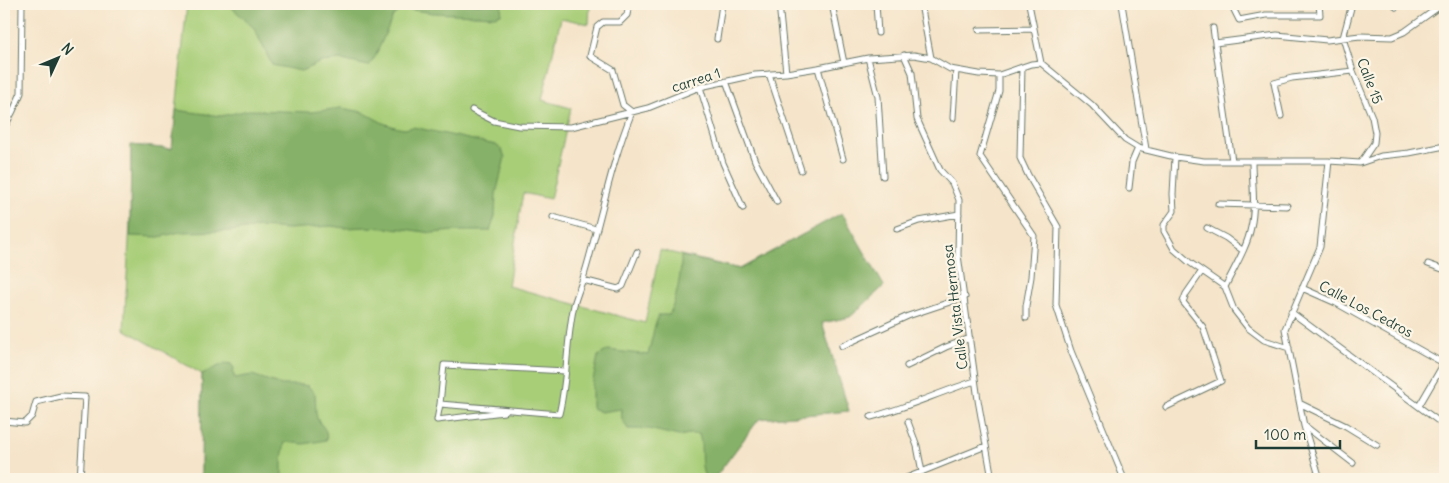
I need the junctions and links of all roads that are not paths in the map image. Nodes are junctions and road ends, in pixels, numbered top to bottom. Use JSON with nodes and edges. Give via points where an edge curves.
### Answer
{"nodes":[{"id":1,"x":22,"y":4,"type":"edge"},
{"id":2,"x":629,"y":4,"type":"edge"},
{"id":3,"x":722,"y":4,"type":"edge"},
{"id":4,"x":779,"y":4,"type":"edge"},
{"id":5,"x":832,"y":4,"type":"edge"},
{"id":6,"x":876,"y":4,"type":"edge"},
{"id":7,"x":921,"y":4,"type":"edge"},
{"id":8,"x":1029,"y":4,"type":"edge"},
{"id":9,"x":1122,"y":4,"type":"edge"},
{"id":10,"x":1232,"y":4,"type":"edge"},
{"id":11,"x":1319,"y":4,"type":"edge"},
{"id":12,"x":1352,"y":4,"type":"edge"},
{"id":13,"x":1442,"y":4,"type":"edge"},
{"id":14,"x":1434,"y":7,"type":"edge"},
{"id":15,"x":1213,"y":28,"type":"dead end"},
{"id":16,"x":1034,"y":29,"type":"junction"},
{"id":17,"x":979,"y":30,"type":"dead end"},
{"id":18,"x":878,"y":33,"type":"dead end"},
{"id":19,"x":1343,"y":38,"type":"junction"},
{"id":20,"x":717,"y":39,"type":"dead end"},
{"id":21,"x":1215,"y":43,"type":"junction"},
{"id":22,"x":904,"y":55,"type":"junction"},
{"id":23,"x":868,"y":58,"type":"junction"},
{"id":24,"x":931,"y":58,"type":"junction"},
{"id":25,"x":844,"y":63,"type":"junction"},
{"id":26,"x":1041,"y":63,"type":"junction"},
{"id":27,"x":1022,"y":67,"type":"junction"},
{"id":28,"x":818,"y":68,"type":"junction"},
{"id":29,"x":956,"y":70,"type":"junction"},
{"id":30,"x":1353,"y":71,"type":"junction"},
{"id":31,"x":786,"y":73,"type":"junction"},
{"id":32,"x":769,"y":74,"type":"junction"},
{"id":33,"x":1000,"y":75,"type":"junction"},
{"id":34,"x":726,"y":81,"type":"junction"},
{"id":35,"x":700,"y":87,"type":"junction"},
{"id":36,"x":472,"y":110,"type":"dead end"},
{"id":37,"x":632,"y":112,"type":"junction"},
{"id":38,"x":1281,"y":116,"type":"dead end"},
{"id":39,"x":953,"y":118,"type":"dead end"},
{"id":40,"x":4,"y":128,"type":"edge"},
{"id":41,"x":1445,"y":146,"type":"edge"},
{"id":42,"x":1138,"y":148,"type":"junction"},
{"id":43,"x":1146,"y":149,"type":"junction"},
{"id":44,"x":1175,"y":157,"type":"junction"},
{"id":45,"x":843,"y":159,"type":"dead end"},
{"id":46,"x":1232,"y":161,"type":"junction"},
{"id":47,"x":1252,"y":161,"type":"junction"},
{"id":48,"x":1329,"y":161,"type":"junction"},
{"id":49,"x":1360,"y":163,"type":"junction"},
{"id":50,"x":801,"y":170,"type":"dead end"},
{"id":51,"x":883,"y":176,"type":"dead end"},
{"id":52,"x":1129,"y":188,"type":"dead end"},
{"id":53,"x":777,"y":202,"type":"dead end"},
{"id":54,"x":1218,"y":204,"type":"dead end"},
{"id":55,"x":1253,"y":204,"type":"junction"},
{"id":56,"x":1287,"y":206,"type":"dead end"},
{"id":57,"x":743,"y":208,"type":"dead end"},
{"id":58,"x":959,"y":214,"type":"junction"},
{"id":59,"x":553,"y":217,"type":"dead end"},
{"id":60,"x":1207,"y":228,"type":"dead end"},
{"id":61,"x":596,"y":229,"type":"junction"},
{"id":62,"x":897,"y":229,"type":"dead end"},
{"id":63,"x":1242,"y":250,"type":"junction"},
{"id":64,"x":637,"y":252,"type":"dead end"},
{"id":65,"x":1428,"y":264,"type":"dead end"},
{"id":66,"x":1445,"y":270,"type":"edge"},
{"id":67,"x":1202,"y":271,"type":"junction"},
{"id":68,"x":583,"y":280,"type":"junction"},
{"id":69,"x":1225,"y":287,"type":"junction"},
{"id":70,"x":1302,"y":288,"type":"junction"},
{"id":71,"x":965,"y":297,"type":"junction"},
{"id":72,"x":1291,"y":312,"type":"junction"},
{"id":73,"x":1026,"y":318,"type":"dead end"},
{"id":74,"x":970,"y":338,"type":"junction"},
{"id":75,"x":842,"y":346,"type":"dead end"},
{"id":76,"x":1288,"y":348,"type":"junction"},
{"id":77,"x":1444,"y":363,"type":"edge"},
{"id":78,"x":907,"y":366,"type":"dead end"},
{"id":79,"x":566,"y":371,"type":"junction"},
{"id":80,"x":975,"y":381,"type":"junction"},
{"id":81,"x":440,"y":404,"type":"junction"},
{"id":82,"x":1301,"y":404,"type":"junction"},
{"id":83,"x":1418,"y":406,"type":"junction"},
{"id":84,"x":1166,"y":407,"type":"dead end"},
{"id":85,"x":515,"y":411,"type":"junction"},
{"id":86,"x":871,"y":417,"type":"dead end"},
{"id":87,"x":4,"y":421,"type":"edge"},
{"id":88,"x":908,"y":422,"type":"dead end"},
{"id":89,"x":1304,"y":426,"type":"junction"},
{"id":90,"x":1445,"y":426,"type":"edge"},
{"id":91,"x":1377,"y":445,"type":"dead end"},
{"id":92,"x":986,"y":446,"type":"junction"},
{"id":93,"x":1353,"y":463,"type":"dead end"},
{"id":94,"x":922,"y":472,"type":"junction"},
{"id":95,"x":80,"y":479,"type":"edge"},
{"id":96,"x":904,"y":479,"type":"edge"},
{"id":97,"x":992,"y":479,"type":"edge"},
{"id":98,"x":1124,"y":479,"type":"edge"},
{"id":99,"x":1320,"y":479,"type":"edge"}],
"edges":[{"from":1,"to":40,"type":"street","via":[[20,93]]},
{"from":2,"to":37,"type":"street","via":[[627,15],[620,22],[603,22],[597,27],[590,56],[613,70],[623,105]]},
{"from":3,"to":20,"type":"street"},
{"from":4,"to":31,"type":"street"},
{"from":5,"to":25,"type":"street"},
{"from":6,"to":18,"type":"street"},
{"from":7,"to":24,"type":"street"},
{"from":8,"to":16,"type":"street"},
{"from":9,"to":43,"type":"street"},
{"from":10,"to":11,"type":"street","via":[[1239,20],[1266,15],[1320,16]]},
{"from":12,"to":19,"type":"street"},
{"from":13,"to":14,"type":"street"},
{"from":14,"to":19,"type":"street","via":[[1404,32],[1392,37]]},
{"from":15,"to":21,"type":"street"},
{"from":16,"to":17,"type":"street"},
{"from":16,"to":26,"type":"street"},
{"from":19,"to":21,"type":"street","via":[[1327,40],[1277,35]]},
{"from":19,"to":30,"type":"street","name":"Calle 15"},
{"from":21,"to":46,"type":"street"},
{"from":22,"to":23,"type":"street","name":"carrea 1"},
{"from":22,"to":24,"type":"street","name":"carrea 1"},
{"from":22,"to":58,"type":"street","name":"Calle Vista Hermosa","via":[[912,73],[917,120],[940,170],[952,182],[959,200]]},
{"from":23,"to":25,"type":"street","name":"carrea 1"},
{"from":23,"to":51,"type":"street","via":[[878,97]]},
{"from":24,"to":29,"type":"street"},
{"from":25,"to":28,"type":"street","name":"carrea 1"},
{"from":26,"to":27,"type":"street"},
{"from":26,"to":42,"type":"street","via":[[1092,105],[1125,140]]},
{"from":27,"to":33,"type":"street"},
{"from":27,"to":98,"type":"street","via":[[1020,158],[1058,227],[1056,305],[1071,351]]},
{"from":28,"to":31,"type":"street","name":"carrea 1"},
{"from":28,"to":45,"type":"street"},
{"from":29,"to":33,"type":"street"},
{"from":29,"to":39,"type":"street"},
{"from":30,"to":38,"type":"street","via":[[1274,83]]},
{"from":30,"to":49,"type":"street","name":"Calle 15","via":[[1372,117],[1375,133],[1374,143]]},
{"from":31,"to":32,"type":"street","name":"carrea 1"},
{"from":32,"to":34,"type":"street","name":"carrea 1"},
{"from":32,"to":50,"type":"street"},
{"from":33,"to":73,"type":"street","via":[[999,91],[980,156],[1034,236]]},
{"from":34,"to":35,"type":"street","name":"carrea 1"},
{"from":34,"to":53,"type":"street","via":[[755,161]]},
{"from":35,"to":37,"type":"street","name":"carrea 1"},
{"from":35,"to":57,"type":"street","via":[[723,163]]},
{"from":36,"to":37,"type":"street","name":"carrea 1","via":[[519,126],[571,127]]},
{"from":37,"to":61,"type":"street"},
{"from":41,"to":49,"type":"street","via":[[1381,156]]},
{"from":42,"to":43,"type":"street"},
{"from":42,"to":52,"type":"street","via":[[1132,162]]},
{"from":43,"to":44,"type":"street"},
{"from":44,"to":46,"type":"street"},
{"from":44,"to":67,"type":"street","via":[[1174,211],[1164,225],[1164,231],[1174,249]]},
{"from":46,"to":47,"type":"street"},
{"from":47,"to":48,"type":"street"},
{"from":47,"to":55,"type":"street"},
{"from":48,"to":49,"type":"street"},
{"from":48,"to":70,"type":"street","via":[[1320,247]]},
{"from":54,"to":55,"type":"street"},
{"from":55,"to":56,"type":"street"},
{"from":55,"to":63,"type":"street","via":[[1251,228]]},
{"from":58,"to":62,"type":"street","via":[[919,221]]},
{"from":58,"to":71,"type":"street","name":"Calle Vista Hermosa","via":[[958,255]]},
{"from":59,"to":61,"type":"street"},
{"from":60,"to":63,"type":"street"},
{"from":61,"to":68,"type":"street"},
{"from":63,"to":69,"type":"street"},
{"from":64,"to":68,"type":"street","via":[[624,286],[618,289]]},
{"from":65,"to":66,"type":"street"},
{"from":67,"to":69,"type":"street"},
{"from":67,"to":84,"type":"street","via":[[1183,302],[1203,327],[1221,381]]},
{"from":68,"to":79,"type":"street","via":[[574,304]]},
{"from":69,"to":76,"type":"street","via":[[1234,310],[1248,328],[1264,340]]},
{"from":70,"to":72,"type":"street"},
{"from":70,"to":77,"type":"street","name":"Calle Los Cedros","via":[[1336,303]]},
{"from":71,"to":74,"type":"street","name":"Calle Vista Hermosa"},
{"from":71,"to":75,"type":"street","via":[[908,316]]},
{"from":72,"to":76,"type":"street","via":[[1285,329]]},
{"from":72,"to":83,"type":"street"},
{"from":74,"to":78,"type":"street"},
{"from":74,"to":80,"type":"street","name":"Calle Vista Hermosa"},
{"from":76,"to":82,"type":"street"},
{"from":77,"to":83,"type":"street"},
{"from":79,"to":81,"type":"street","via":[[444,365]]},
{"from":79,"to":85,"type":"street","via":[[560,414]]},
{"from":80,"to":86,"type":"street"},
{"from":80,"to":92,"type":"street","name":"Calle Vista Hermosa"},
{"from":81,"to":85,"type":"street"},
{"from":81,"to":85,"type":"street","via":[[436,420]]},
{"from":82,"to":89,"type":"street"},
{"from":82,"to":91,"type":"street"},
{"from":83,"to":90,"type":"street"},
{"from":87,"to":95,"type":"street","via":[[25,423],[32,416],[36,402],[61,396],[85,397]]},
{"from":88,"to":94,"type":"street"},
{"from":89,"to":93,"type":"street"},
{"from":89,"to":99,"type":"street"},
{"from":92,"to":94,"type":"street"},
{"from":92,"to":97,"type":"street","name":"Calle Vista Hermosa"},
{"from":94,"to":96,"type":"street"}]}
